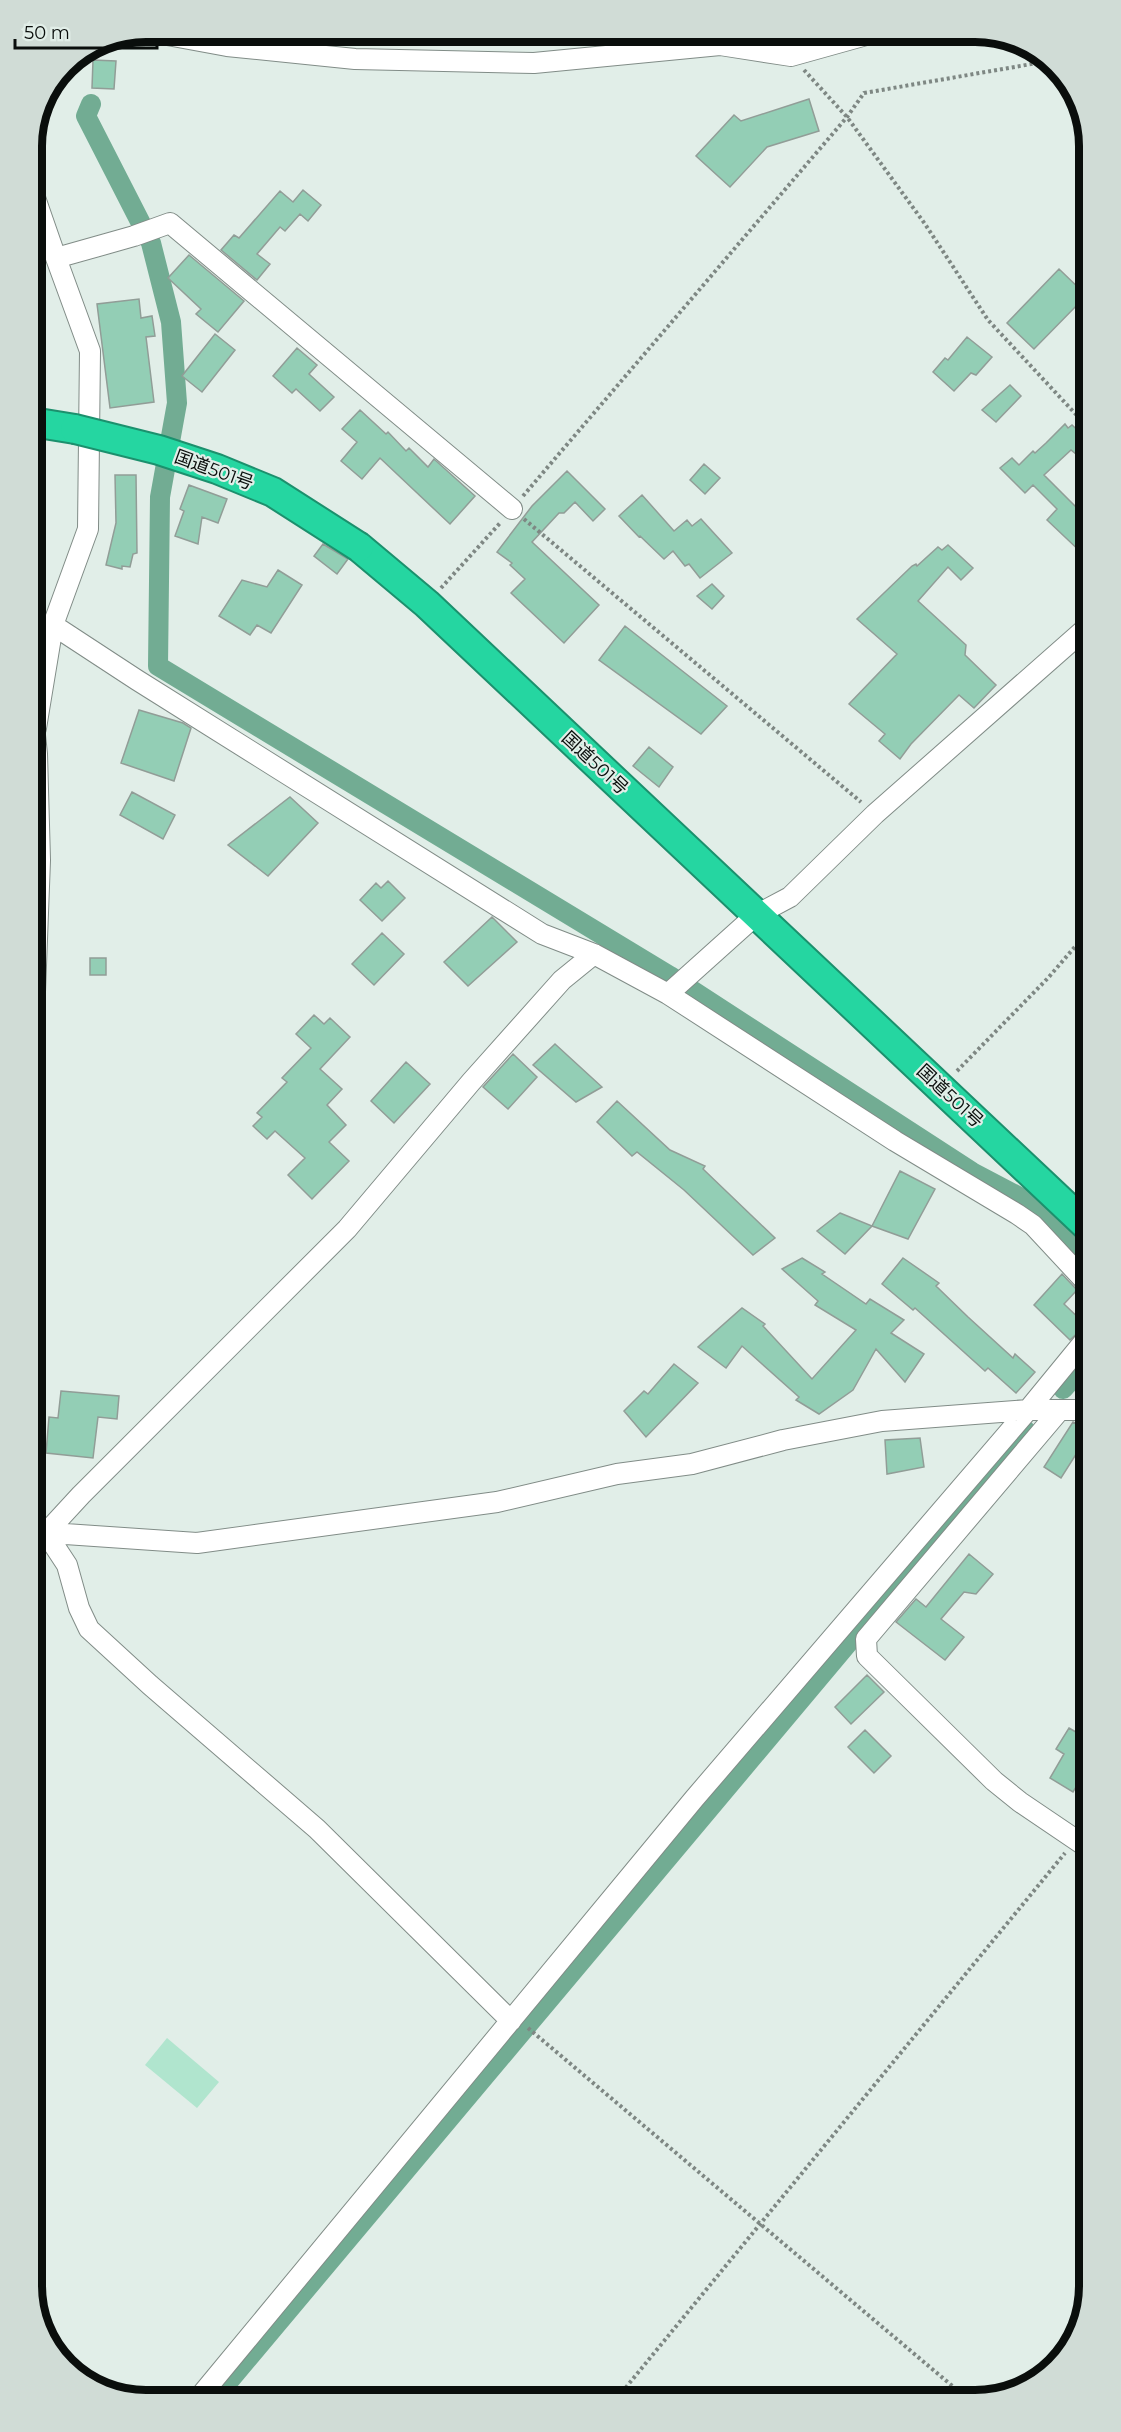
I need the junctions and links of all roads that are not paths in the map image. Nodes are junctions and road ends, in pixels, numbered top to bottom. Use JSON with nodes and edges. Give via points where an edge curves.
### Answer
{"nodes":[{"id":1,"x":205,"y":42,"type":"edge"},
{"id":2,"x":842,"y":42,"type":"edge"},
{"id":3,"x":42,"y":218,"type":"edge"},
{"id":4,"x":56,"y":258,"type":"junction"},
{"id":5,"x":42,"y":424,"type":"edge"},
{"id":6,"x":512,"y":509,"type":"road end"},
{"id":7,"x":53,"y":625,"type":"junction"},
{"id":8,"x":1079,"y":634,"type":"edge"},
{"id":9,"x":42,"y":681,"type":"edge"},
{"id":10,"x":756,"y":915,"type":"junction"},
{"id":11,"x":594,"y":954,"type":"junction"},
{"id":12,"x":676,"y":987,"type":"junction"},
{"id":13,"x":1079,"y":1218,"type":"edge"},
{"id":14,"x":1079,"y":1274,"type":"edge"},
{"id":15,"x":1079,"y":1348,"type":"edge"},
{"id":16,"x":1028,"y":1410,"type":"junction"},
{"id":17,"x":1079,"y":1410,"type":"edge"},
{"id":18,"x":1059,"y":1411,"type":"junction"},
{"id":19,"x":42,"y":1532,"type":"edge"},
{"id":20,"x":42,"y":1533,"type":"edge"},
{"id":21,"x":42,"y":1534,"type":"edge"},
{"id":22,"x":1079,"y":1842,"type":"edge"},
{"id":23,"x":511,"y":2021,"type":"junction"},
{"id":24,"x":205,"y":2390,"type":"edge"}],
"edges":[{"from":1,"to":2,"type":"street","via":[[355,59],[534,63],[720,45],[791,56]]},
{"from":3,"to":4,"type":"street"},
{"from":4,"to":6,"type":"street","via":[[170,223]]},
{"from":4,"to":7,"type":"street","via":[[90,351],[88,529]]},
{"from":5,"to":10,"type":"highway","name":"国道501号","bridge":true,"via":[[159,450],[217,469],[273,492],[359,547],[427,604]]},
{"from":7,"to":9,"type":"street"},
{"from":7,"to":11,"type":"street","via":[[542,934]]},
{"from":8,"to":10,"type":"street","via":[[875,814],[790,897]]},
{"from":10,"to":12,"type":"street"},
{"from":10,"to":13,"type":"highway","name":"国道501号"},
{"from":11,"to":12,"type":"street"},
{"from":11,"to":19,"type":"street","via":[[562,980],[346,1229]]},
{"from":12,"to":14,"type":"street","via":[[895,1141],[1033,1225]]},
{"from":15,"to":16,"type":"street"},
{"from":16,"to":18,"type":"street"},
{"from":16,"to":20,"type":"street","via":[[882,1421],[497,1502],[208,1542]]},
{"from":16,"to":23,"type":"street","via":[[694,1799]]},
{"from":17,"to":18,"type":"street"},
{"from":18,"to":22,"type":"street","via":[[866,1639],[867,1656],[994,1781]]},
{"from":21,"to":23,"type":"street","via":[[67,1565],[89,1629],[317,1829]]},
{"from":23,"to":24,"type":"street"}]}
